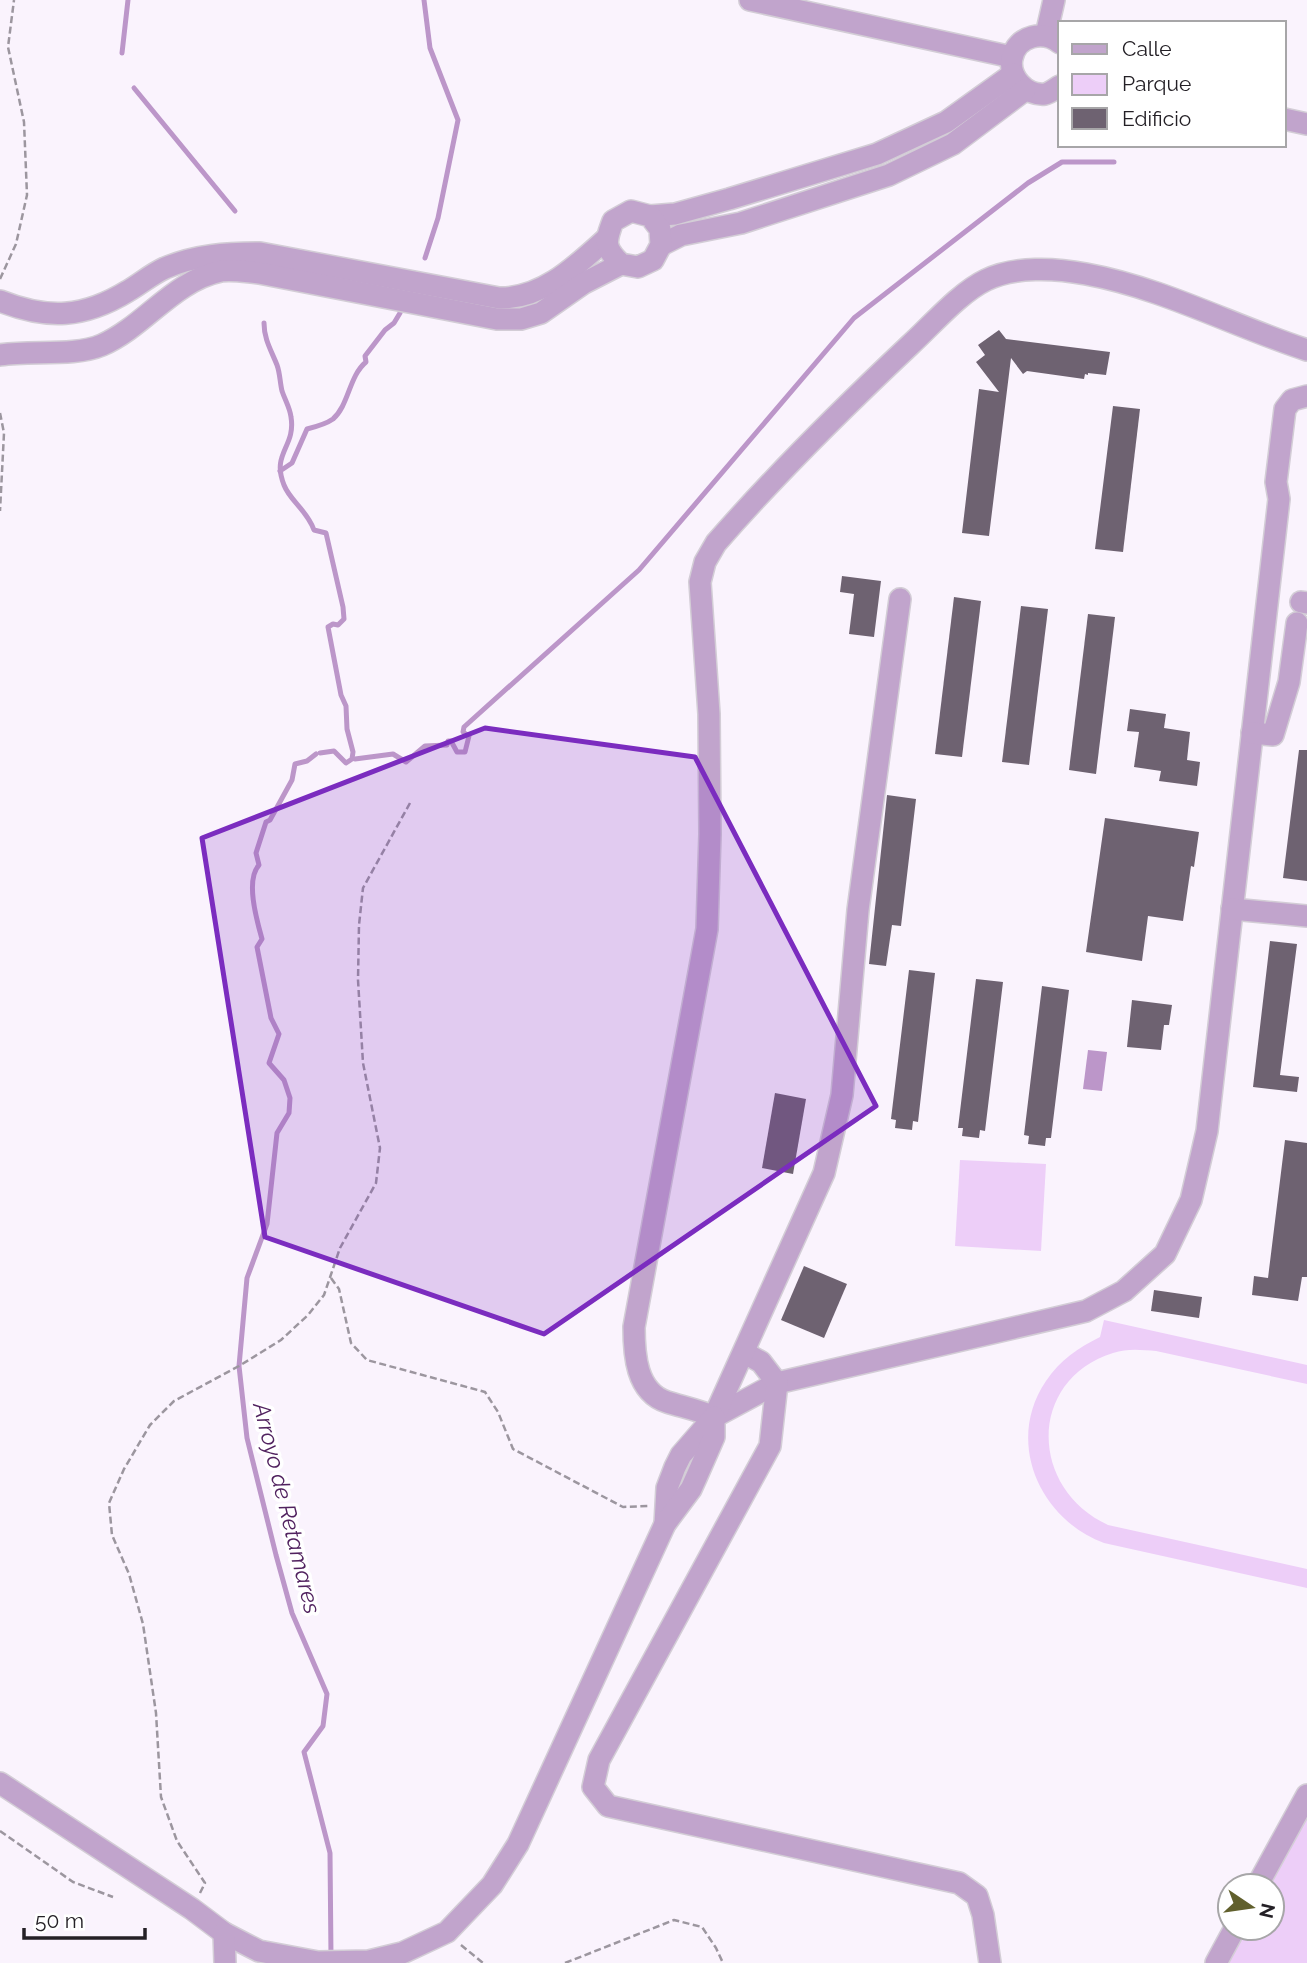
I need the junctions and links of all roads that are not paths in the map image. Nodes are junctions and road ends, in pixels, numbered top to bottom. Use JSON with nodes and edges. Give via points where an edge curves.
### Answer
{"nodes":[{"id":1,"x":750,"y":0,"type":"edge"},
{"id":2,"x":1054,"y":0,"type":"edge"},
{"id":3,"x":1053,"y":39,"type":"edge"},
{"id":4,"x":1017,"y":74,"type":"junction"},
{"id":5,"x":1058,"y":87,"type":"edge"},
{"id":6,"x":1286,"y":119,"type":"edge"},
{"id":7,"x":1307,"y":124,"type":"edge"},
{"id":8,"x":650,"y":216,"type":"junction"},
{"id":9,"x":606,"y":239,"type":"junction"},
{"id":10,"x":661,"y":245,"type":"junction"},
{"id":11,"x":621,"y":264,"type":"junction"},
{"id":12,"x":518,"y":298,"type":"junction"},
{"id":13,"x":0,"y":301,"type":"edge"},
{"id":14,"x":521,"y":320,"type":"junction"},
{"id":15,"x":1307,"y":350,"type":"edge"},
{"id":16,"x":0,"y":355,"type":"edge"},
{"id":17,"x":1307,"y":396,"type":"edge"},
{"id":18,"x":900,"y":599,"type":"dead end"},
{"id":19,"x":1300,"y":632,"type":"edge"},
{"id":20,"x":1263,"y":639,"type":"junction"},
{"id":21,"x":1252,"y":733,"type":"junction"},
{"id":22,"x":1232,"y":909,"type":"junction"},
{"id":23,"x":1307,"y":916,"type":"edge"},
{"id":24,"x":745,"y":1353,"type":"junction"},
{"id":25,"x":777,"y":1383,"type":"junction"},
{"id":26,"x":714,"y":1417,"type":"junction"},
{"id":27,"x":0,"y":1783,"type":"edge"},
{"id":28,"x":1307,"y":1794,"type":"edge"},
{"id":29,"x":1265,"y":1872,"type":"edge"},
{"id":30,"x":225,"y":1933,"type":"junction"},
{"id":31,"x":1227,"y":1942,"type":"edge"},
{"id":32,"x":318,"y":1962,"type":"edge"},
{"id":33,"x":225,"y":1963,"type":"edge"},
{"id":34,"x":340,"y":1963,"type":"edge"},
{"id":35,"x":990,"y":1963,"type":"edge"},
{"id":36,"x":1216,"y":1963,"type":"edge"}],
"edges":[{"from":1,"to":4,"type":"street"},
{"from":2,"to":3,"type":"street"},
{"from":3,"to":4,"type":"street","via":[[1035,35],[1022,42]]},
{"from":4,"to":5,"type":"street","via":[[1044,94]]},
{"from":4,"to":8,"type":"street","via":[[946,122],[877,154],[675,214]]},
{"from":4,"to":10,"type":"street","via":[[953,144],[888,175],[741,223],[681,235]]},
{"from":6,"to":7,"type":"street"},
{"from":8,"to":9,"type":"street","via":[[631,211],[613,221]]},
{"from":8,"to":10,"type":"street","via":[[660,229]]},
{"from":9,"to":11,"type":"street","via":[[610,254]]},
{"from":9,"to":12,"type":"street","via":[[574,268]]},
{"from":10,"to":11,"type":"street","via":[[653,260],[638,267]]},
{"from":11,"to":14,"type":"street","via":[[541,313]]},
{"from":12,"to":13,"type":"street","via":[[260,253],[220,253],[190,258],[161,270],[87,311],[52,314]]},
{"from":12,"to":14,"type":"street"},
{"from":14,"to":16,"type":"street","via":[[259,273],[222,271],[175,291],[134,327],[100,345],[71,352]]},
{"from":15,"to":26,"type":"street","via":[[1156,291],[1084,273],[1007,272],[984,281],[954,304],[836,414],[716,542],[705,562],[700,591],[709,714],[707,929],[634,1326],[634,1350],[649,1393]]},
{"from":17,"to":20,"type":"street","via":[[1292,400],[1285,409]]},
{"from":18,"to":24,"type":"street","via":[[858,910],[842,1095],[824,1173]]},
{"from":19,"to":20,"type":"street"},
{"from":19,"to":21,"type":"street","via":[[1273,735]]},
{"from":20,"to":21,"type":"street"},
{"from":21,"to":22,"type":"street"},
{"from":22,"to":23,"type":"street"},
{"from":22,"to":25,"type":"street","via":[[1206,1130],[1191,1200],[1164,1254],[1124,1291],[1086,1311]]},
{"from":24,"to":25,"type":"street","via":[[761,1362]]},
{"from":24,"to":26,"type":"street"},
{"from":25,"to":26,"type":"street"},
{"from":25,"to":35,"type":"street","via":[[770,1446],[599,1760],[593,1787],[608,1806],[959,1883],[976,1896]]},
{"from":26,"to":34,"type":"street","via":[[675,1467],[667,1488],[665,1524],[517,1844],[492,1885],[447,1932],[402,1954]]},
{"from":27,"to":30,"type":"street"},
{"from":28,"to":29,"type":"street"},
{"from":30,"to":32,"type":"street","via":[[259,1951]]},
{"from":30,"to":33,"type":"street"},
{"from":31,"to":36,"type":"street"},
{"from":32,"to":34,"type":"street"}]}
